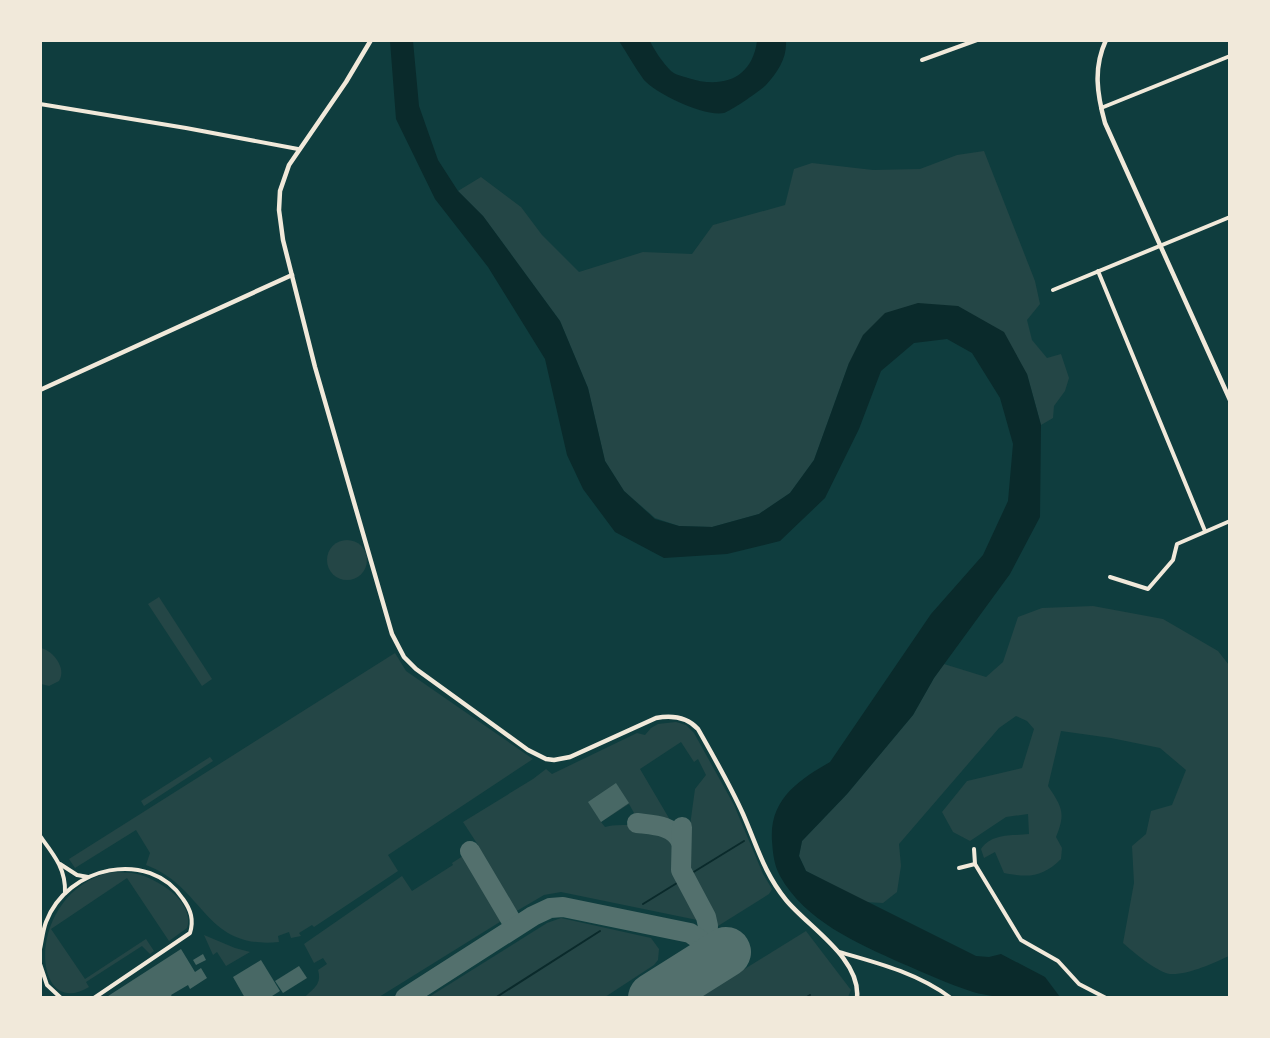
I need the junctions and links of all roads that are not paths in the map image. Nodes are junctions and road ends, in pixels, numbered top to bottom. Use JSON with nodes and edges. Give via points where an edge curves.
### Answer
{"nodes":[{"id":1,"x":371,"y":40,"type":"edge"},
{"id":2,"x":977,"y":40,"type":"edge"},
{"id":3,"x":1106,"y":40,"type":"edge"},
{"id":4,"x":1230,"y":56,"type":"edge"},
{"id":5,"x":922,"y":60,"type":"dead end"},
{"id":6,"x":40,"y":104,"type":"edge"},
{"id":7,"x":1101,"y":108,"type":"junction"},
{"id":8,"x":298,"y":149,"type":"junction"},
{"id":9,"x":1230,"y":217,"type":"edge"},
{"id":10,"x":1159,"y":246,"type":"junction"},
{"id":11,"x":1098,"y":271,"type":"junction"},
{"id":12,"x":292,"y":275,"type":"junction"},
{"id":13,"x":1053,"y":290,"type":"dead end"},
{"id":14,"x":40,"y":390,"type":"edge"},
{"id":15,"x":1230,"y":400,"type":"edge"},
{"id":16,"x":1230,"y":521,"type":"edge"},
{"id":17,"x":1205,"y":531,"type":"junction"},
{"id":18,"x":1110,"y":577,"type":"dead end"},
{"id":19,"x":40,"y":836,"type":"edge"},
{"id":20,"x":974,"y":849,"type":"dead end"},
{"id":21,"x":60,"y":864,"type":"junction"},
{"id":22,"x":975,"y":864,"type":"junction"},
{"id":23,"x":959,"y":868,"type":"dead end"},
{"id":24,"x":88,"y":877,"type":"junction"},
{"id":25,"x":65,"y":893,"type":"junction"},
{"id":26,"x":40,"y":949,"type":"edge"},
{"id":27,"x":838,"y":952,"type":"junction"},
{"id":28,"x":40,"y":964,"type":"edge"},
{"id":29,"x":61,"y":998,"type":"edge"},
{"id":30,"x":94,"y":998,"type":"edge"},
{"id":31,"x":857,"y":998,"type":"edge"},
{"id":32,"x":951,"y":998,"type":"edge"},
{"id":33,"x":1106,"y":998,"type":"edge"}],
"edges":[{"from":1,"to":8,"type":"street"},
{"from":2,"to":5,"type":"street"},
{"from":3,"to":7,"type":"street","via":[[1097,68]]},
{"from":4,"to":7,"type":"street"},
{"from":6,"to":8,"type":"street"},
{"from":7,"to":10,"type":"street","via":[[1110,138]]},
{"from":8,"to":12,"type":"street","via":[[285,174],[279,200]]},
{"from":9,"to":10,"type":"street"},
{"from":10,"to":11,"type":"street"},
{"from":10,"to":15,"type":"street"},
{"from":11,"to":13,"type":"street"},
{"from":11,"to":17,"type":"street"},
{"from":12,"to":14,"type":"street"},
{"from":12,"to":27,"type":"street","via":[[392,634],[410,663],[528,750],[546,759],[570,757],[656,718],[689,721],[698,729],[733,794],[770,878],[793,908]]},
{"from":16,"to":17,"type":"street"},
{"from":17,"to":18,"type":"street","via":[[1177,544],[1173,560],[1148,589]]},
{"from":19,"to":21,"type":"street"},
{"from":20,"to":22,"type":"street"},
{"from":21,"to":24,"type":"street"},
{"from":21,"to":25,"type":"street"},
{"from":22,"to":23,"type":"street"},
{"from":22,"to":33,"type":"street","via":[[1021,940],[1058,961],[1079,984]]},
{"from":24,"to":25,"type":"street"},
{"from":24,"to":30,"type":"street","via":[[119,868],[154,873],[177,889],[192,916],[190,933]]},
{"from":25,"to":26,"type":"street","via":[[46,922]]},
{"from":27,"to":31,"type":"street","via":[[856,981]]},
{"from":27,"to":32,"type":"street","via":[[907,973]]},
{"from":28,"to":29,"type":"street","via":[[44,981]]}]}
